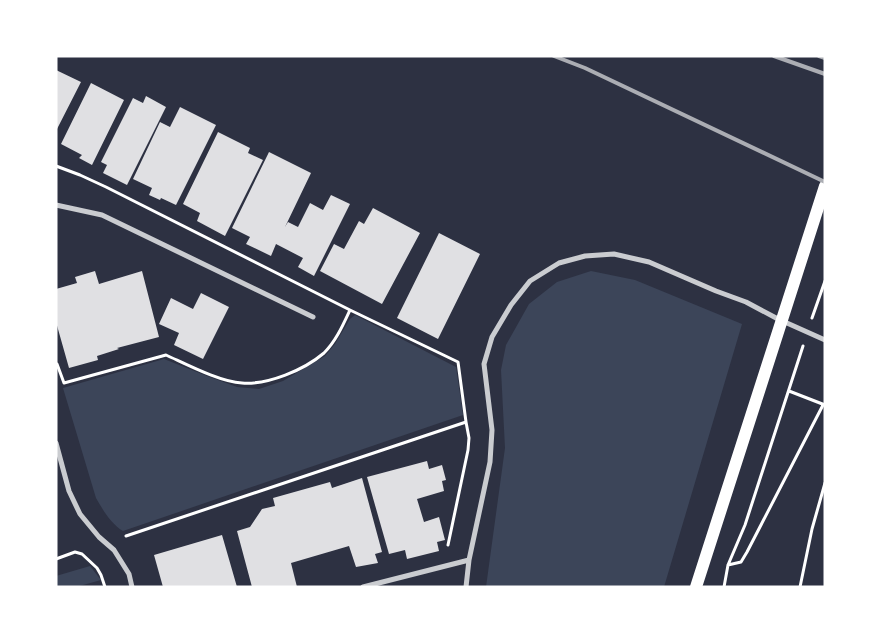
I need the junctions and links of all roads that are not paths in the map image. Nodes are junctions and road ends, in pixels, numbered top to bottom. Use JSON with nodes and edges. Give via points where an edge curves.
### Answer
{"nodes":[{"id":1,"x":825,"y":186,"type":"edge"},
{"id":2,"x":56,"y":205,"type":"edge"},
{"id":3,"x":313,"y":317,"type":"dead end"},
{"id":4,"x":825,"y":340,"type":"edge"},
{"id":5,"x":56,"y":443,"type":"edge"},
{"id":6,"x":469,"y":560,"type":"junction"},
{"id":7,"x":132,"y":587,"type":"edge"},
{"id":8,"x":362,"y":587,"type":"edge"},
{"id":9,"x":466,"y":587,"type":"edge"},
{"id":10,"x":696,"y":587,"type":"edge"}],
"edges":[{"from":1,"to":10,"type":"main road"},
{"from":2,"to":3,"type":"street","via":[[102,215]]},
{"from":4,"to":6,"type":"street","via":[[746,302],[649,262],[614,254],[585,256],[559,263],[530,281],[510,305],[492,336],[484,364],[492,430],[490,462]]},
{"from":5,"to":7,"type":"street","via":[[69,491],[80,514],[114,550],[129,574]]},
{"from":6,"to":8,"type":"street"},
{"from":6,"to":9,"type":"street"}]}
